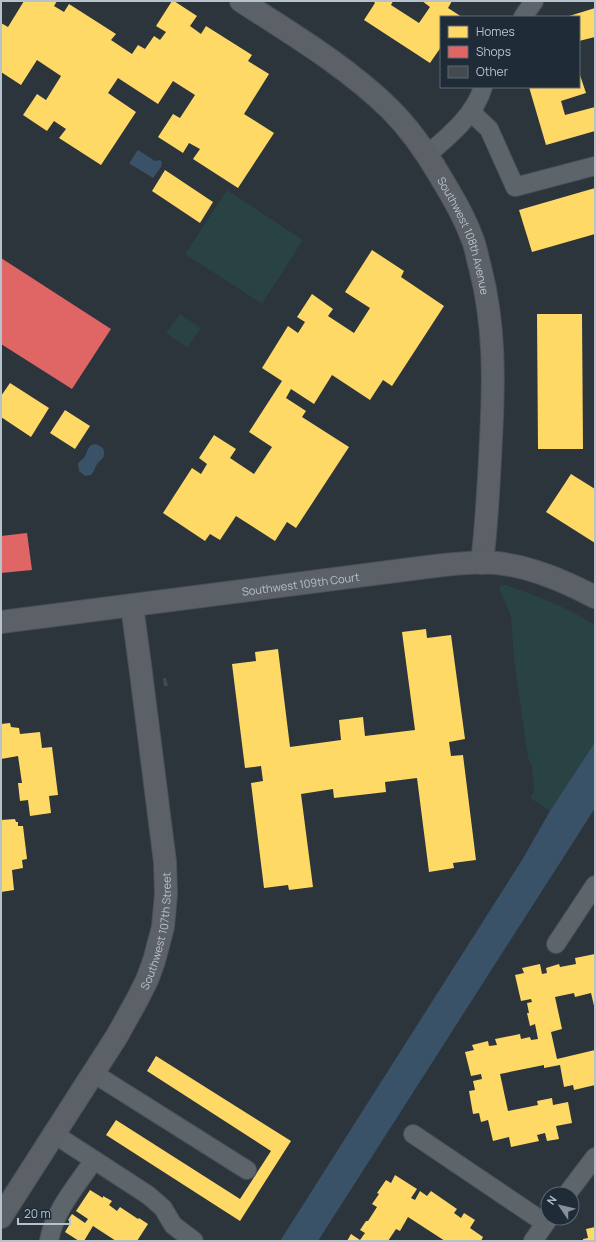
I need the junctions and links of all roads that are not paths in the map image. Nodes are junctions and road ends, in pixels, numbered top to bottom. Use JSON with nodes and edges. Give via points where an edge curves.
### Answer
{"nodes":[{"id":1,"x":241,"y":1,"type":"edge"},
{"id":2,"x":534,"y":1,"type":"edge"},
{"id":3,"x":524,"y":16,"type":"edge"},
{"id":4,"x":483,"y":88,"type":"edge"},
{"id":5,"x":471,"y":112,"type":"junction"},
{"id":6,"x":427,"y":155,"type":"junction"},
{"id":7,"x":595,"y":166,"type":"edge"},
{"id":8,"x":482,"y":563,"type":"junction"},
{"id":9,"x":595,"y":597,"type":"edge"},
{"id":10,"x":132,"y":606,"type":"junction"},
{"id":11,"x":1,"y":622,"type":"edge"},
{"id":12,"x":593,"y":893,"type":"edge"},
{"id":13,"x":556,"y":944,"type":"dead end"},
{"id":14,"x":93,"y":1073,"type":"junction"},
{"id":15,"x":54,"y":1134,"type":"junction"},
{"id":16,"x":413,"y":1134,"type":"dead end"},
{"id":17,"x":595,"y":1156,"type":"edge"},
{"id":18,"x":94,"y":1160,"type":"junction"},
{"id":19,"x":247,"y":1170,"type":"dead end"},
{"id":20,"x":573,"y":1186,"type":"edge"},
{"id":21,"x":540,"y":1216,"type":"edge"},
{"id":22,"x":1,"y":1217,"type":"edge"},
{"id":23,"x":543,"y":1226,"type":"edge"},
{"id":24,"x":49,"y":1241,"type":"edge"},
{"id":25,"x":194,"y":1241,"type":"edge"},
{"id":26,"x":533,"y":1241,"type":"edge"}],
"edges":[{"from":1,"to":6,"type":"street","name":"Southwest 108th Avenue","via":[[353,78],[390,109]]},
{"from":2,"to":3,"type":"street"},
{"from":4,"to":5,"type":"street"},
{"from":5,"to":6,"type":"street"},
{"from":5,"to":7,"type":"street","via":[[489,129],[515,187]]},
{"from":6,"to":8,"type":"street","name":"Southwest 108th Avenue","via":[[458,206],[473,240],[487,292],[493,358],[493,404],[487,524]]},
{"from":8,"to":9,"type":"street","name":"Southwest 109th Court","via":[[497,563],[555,577]]},
{"from":8,"to":10,"type":"street","name":"Southwest 109th Court","via":[[442,565]]},
{"from":10,"to":11,"type":"street","name":"Southwest 109th Court"},
{"from":10,"to":14,"type":"street","name":"Southwest 107th Street","via":[[163,846],[165,901],[161,935],[147,980]]},
{"from":12,"to":13,"type":"street"},
{"from":14,"to":15,"type":"street","name":"Southwest 107th Street"},
{"from":14,"to":19,"type":"street"},
{"from":15,"to":18,"type":"street"},
{"from":15,"to":22,"type":"street","name":"Southwest 107th Street"},
{"from":16,"to":21,"type":"street"},
{"from":17,"to":20,"type":"street"},
{"from":18,"to":24,"type":"street","via":[[63,1206]]},
{"from":18,"to":25,"type":"street","via":[[148,1195],[159,1204],[173,1225]]},
{"from":23,"to":26,"type":"street"}]}
